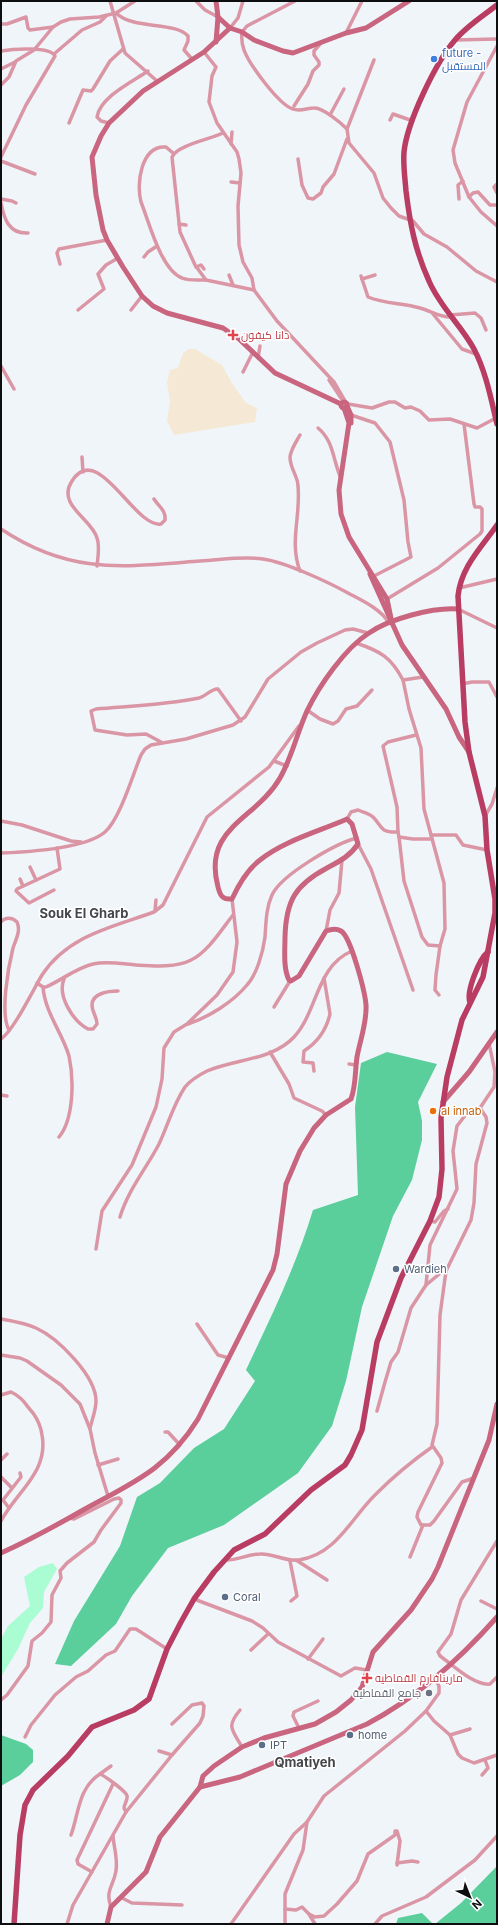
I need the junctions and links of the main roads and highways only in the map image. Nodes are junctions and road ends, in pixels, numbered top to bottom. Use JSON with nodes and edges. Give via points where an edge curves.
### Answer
{"nodes":[{"id":1,"x":497,"y":5,"type":"edge"},
{"id":2,"x":496,"y":421,"type":"edge"},
{"id":3,"x":497,"y":525,"type":"edge"},
{"id":4,"x":488,"y":952,"type":"junction"},
{"id":5,"x":475,"y":976,"type":"junction"},
{"id":6,"x":482,"y":979,"type":"junction"},
{"id":7,"x":470,"y":1002,"type":"junction"},
{"id":8,"x":14,"y":1924,"type":"edge"}],
"edges":[{"from":1,"to":2,"type":"main road","via":[[455,40],[443,57],[426,88],[413,121],[405,145],[404,160],[409,219],[415,248],[429,282],[476,354],[488,385]]},
{"from":3,"to":4,"type":"main road","via":[[469,563],[458,588],[462,684],[469,752],[485,816],[487,850],[496,905]]},
{"from":4,"to":5,"type":"main road","via":[[483,956]]},
{"from":4,"to":6,"type":"main road"},
{"from":5,"to":6,"type":"main road"},
{"from":5,"to":7,"type":"main road","via":[[468,993]]},
{"from":6,"to":7,"type":"main road"},
{"from":7,"to":8,"type":"main road","via":[[455,1044],[443,1102],[440,1131],[442,1183],[439,1197],[430,1221],[401,1278],[377,1342],[364,1421],[351,1455],[344,1465],[311,1490],[265,1534],[238,1547],[223,1560],[194,1599],[168,1649],[152,1694],[146,1702],[134,1710],[92,1727],[68,1756],[33,1790],[25,1805],[20,1835]]}]}
